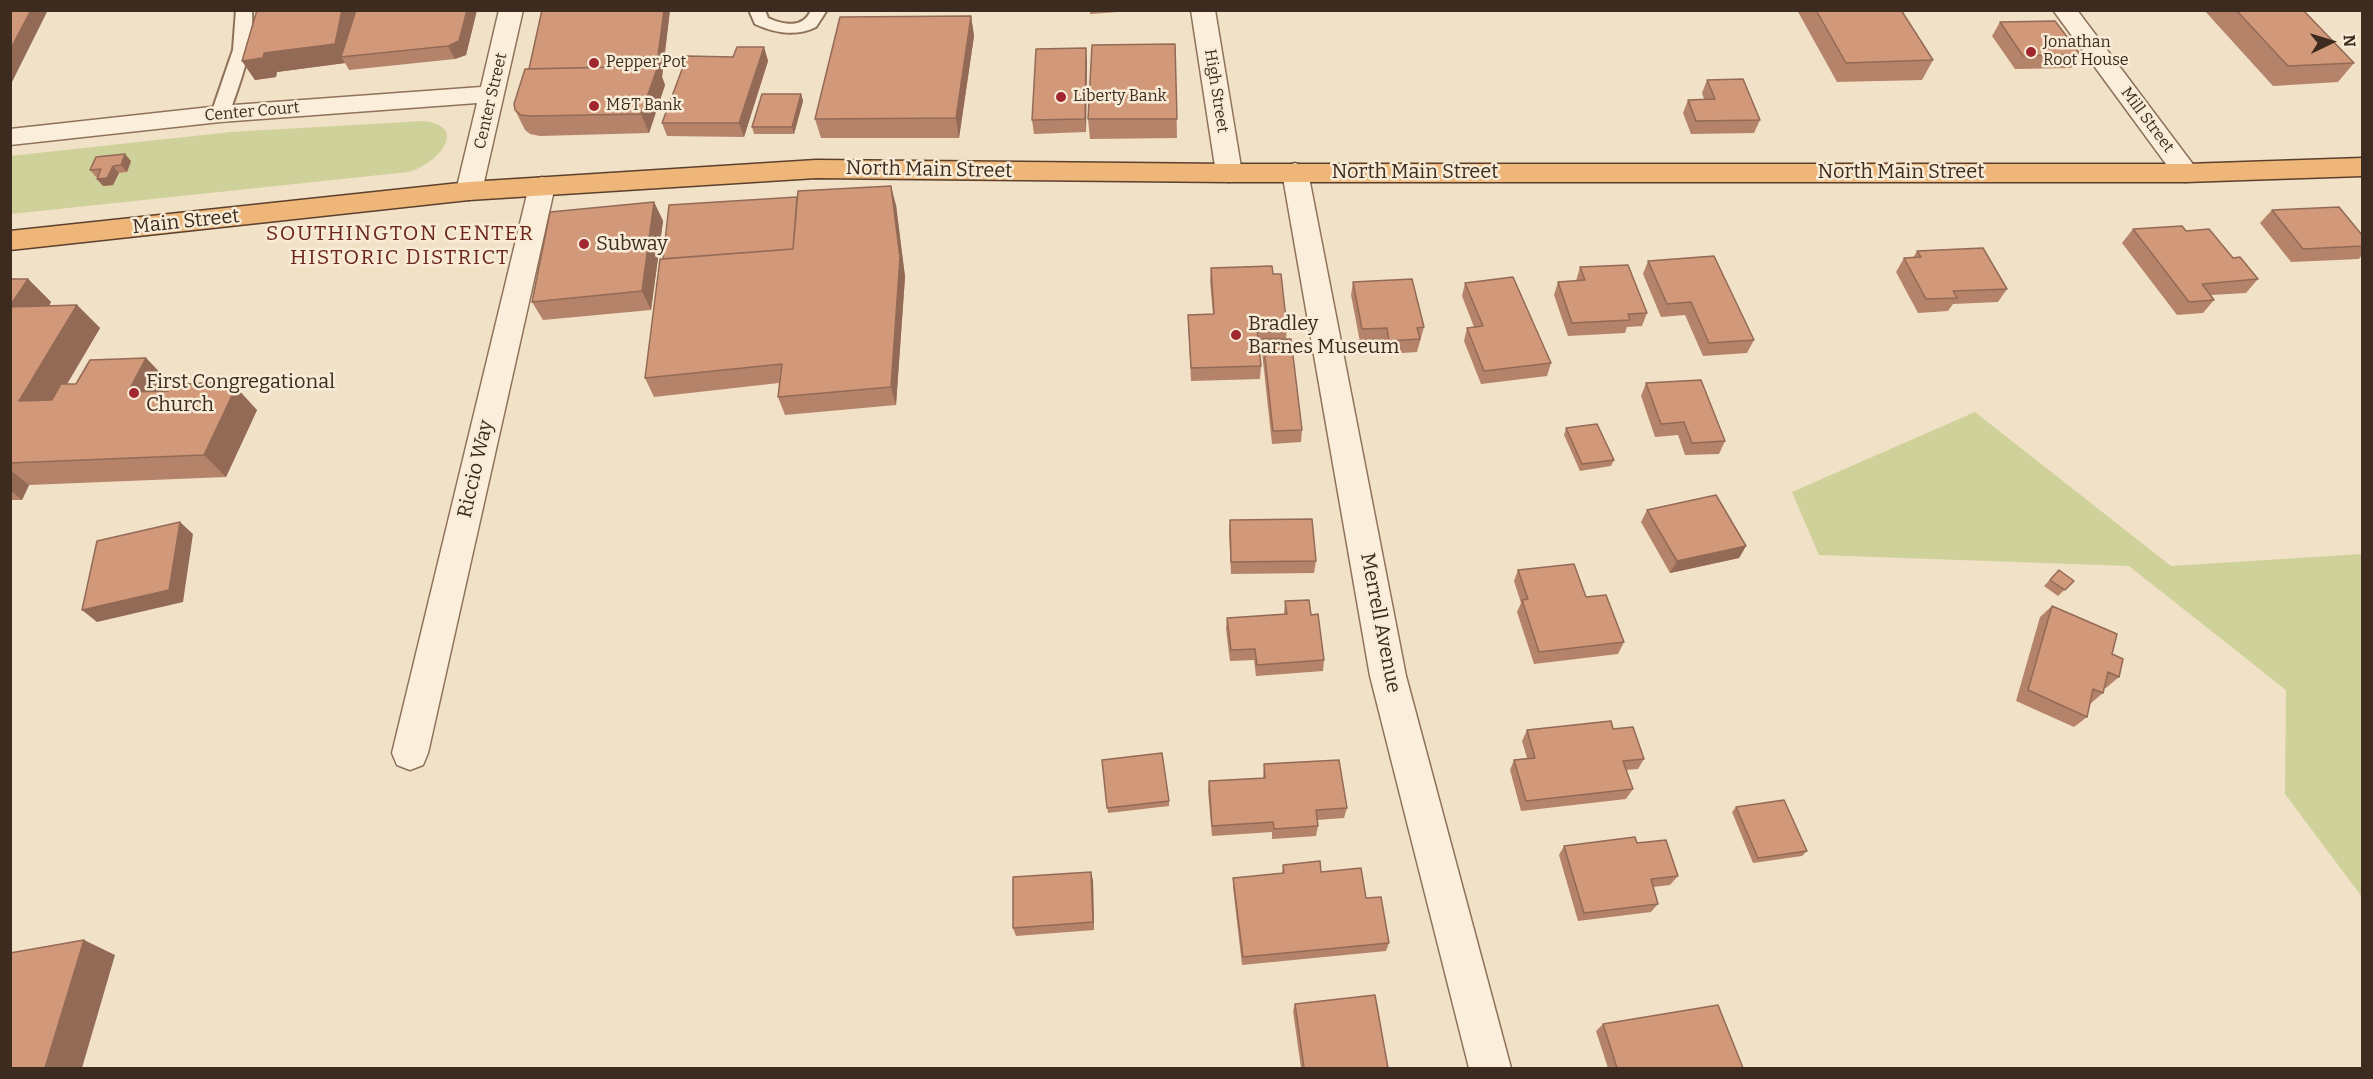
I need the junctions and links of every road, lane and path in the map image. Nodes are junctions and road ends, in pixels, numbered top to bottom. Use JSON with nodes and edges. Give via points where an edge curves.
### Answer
{"nodes":[{"id":1,"x":244,"y":10,"type":"edge"},
{"id":2,"x":511,"y":10,"type":"edge"},
{"id":3,"x":757,"y":10,"type":"edge"},
{"id":4,"x":819,"y":10,"type":"edge"},
{"id":5,"x":1203,"y":10,"type":"edge"},
{"id":6,"x":2064,"y":10,"type":"edge"},
{"id":7,"x":494,"y":94,"type":"junction"},
{"id":8,"x":220,"y":114,"type":"junction"},
{"id":9,"x":10,"y":137,"type":"edge"},
{"id":10,"x":2362,"y":167,"type":"edge"},
{"id":11,"x":1228,"y":172,"type":"junction"},
{"id":12,"x":1295,"y":172,"type":"junction"},
{"id":13,"x":2186,"y":173,"type":"junction"},
{"id":14,"x":542,"y":186,"type":"junction"},
{"id":15,"x":469,"y":191,"type":"junction"},
{"id":16,"x":10,"y":241,"type":"edge"},
{"id":17,"x":410,"y":753,"type":"dead end"},
{"id":18,"x":1490,"y":1068,"type":"edge"}],
"edges":[{"from":1,"to":8,"type":"lane","via":[[243,50]]},
{"from":2,"to":7,"type":"street","name":"Center Street"},
{"from":3,"to":4,"type":"lane","via":[[761,21],[776,29],[790,30],[804,27],[818,16]]},
{"from":5,"to":11,"type":"street","name":"High Street"},
{"from":6,"to":13,"type":"street","name":"Mill Street"},
{"from":7,"to":8,"type":"street","name":"Center Court"},
{"from":7,"to":15,"type":"street","name":"Center Street"},
{"from":8,"to":9,"type":"street","name":"Center Court"},
{"from":10,"to":13,"type":"highway","name":"North Main Street"},
{"from":11,"to":12,"type":"highway","name":"North Main Street"},
{"from":11,"to":14,"type":"highway","name":"North Main Street","via":[[816,169]]},
{"from":12,"to":13,"type":"highway","name":"North Main Street"},
{"from":12,"to":18,"type":"street","name":"Merrell Avenue","via":[[1388,676]]},
{"from":14,"to":15,"type":"highway","name":"North Main Street"},
{"from":14,"to":17,"type":"street","name":"Riccio Way"},
{"from":15,"to":16,"type":"highway","name":"Main Street"}]}
